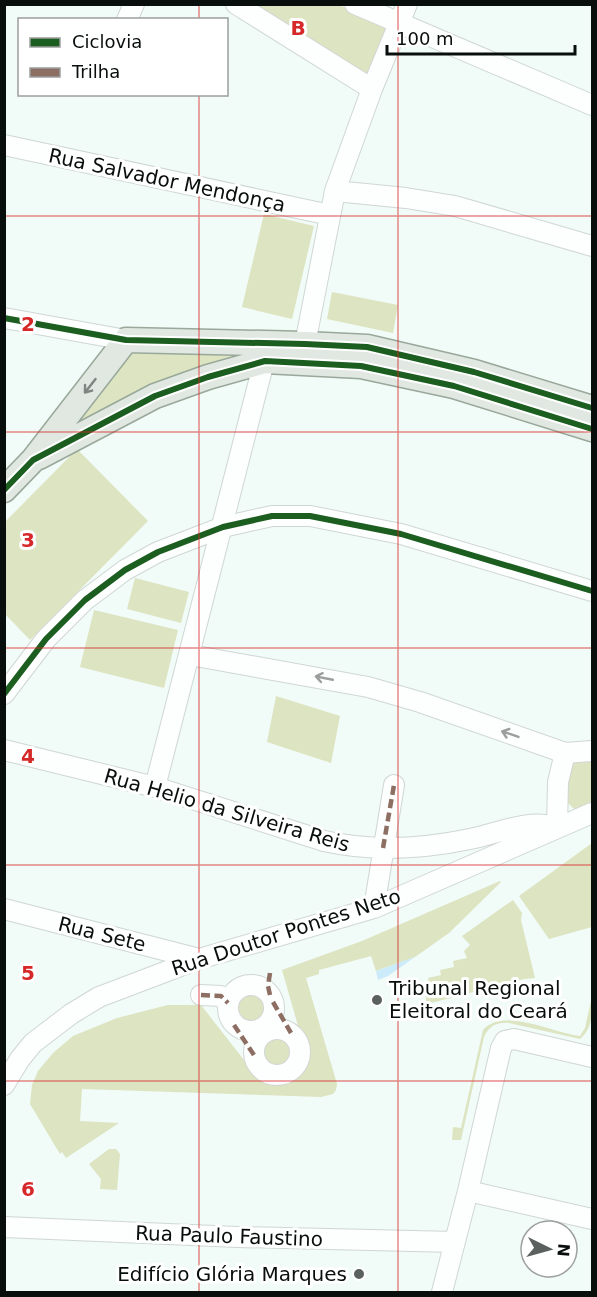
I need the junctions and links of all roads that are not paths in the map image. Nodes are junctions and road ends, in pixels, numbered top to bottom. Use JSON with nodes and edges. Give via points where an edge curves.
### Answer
{"nodes":[{"id":1,"x":134,"y":4,"type":"edge"},
{"id":2,"x":236,"y":4,"type":"edge"},
{"id":3,"x":355,"y":4,"type":"edge"},
{"id":4,"x":407,"y":4,"type":"edge"},
{"id":5,"x":128,"y":18,"type":"edge"},
{"id":6,"x":398,"y":24,"type":"junction"},
{"id":7,"x":372,"y":89,"type":"junction"},
{"id":8,"x":592,"y":105,"type":"edge"},
{"id":9,"x":4,"y":145,"type":"edge"},
{"id":10,"x":335,"y":191,"type":"junction"},
{"id":11,"x":330,"y":215,"type":"junction"},
{"id":12,"x":592,"y":246,"type":"edge"},
{"id":13,"x":4,"y":318,"type":"edge"},
{"id":14,"x":126,"y":340,"type":"junction"},
{"id":15,"x":305,"y":344,"type":"junction"},
{"id":16,"x":267,"y":352,"type":"junction"},
{"id":17,"x":414,"y":367,"type":"junction"},
{"id":18,"x":590,"y":418,"type":"edge"},
{"id":19,"x":33,"y":460,"type":"junction"},
{"id":20,"x":4,"y":490,"type":"edge"},
{"id":21,"x":223,"y":527,"type":"junction"},
{"id":22,"x":592,"y":591,"type":"edge"},
{"id":23,"x":190,"y":655,"type":"junction"},
{"id":24,"x":4,"y":694,"type":"edge"},
{"id":25,"x":4,"y":750,"type":"edge"},
{"id":26,"x":592,"y":751,"type":"edge"},
{"id":27,"x":566,"y":753,"type":"junction"},
{"id":28,"x":393,"y":785,"type":"dead end"},
{"id":29,"x":155,"y":786,"type":"junction"},
{"id":30,"x":592,"y":813,"type":"edge"},
{"id":31,"x":557,"y":828,"type":"junction"},
{"id":32,"x":383,"y":848,"type":"junction"},
{"id":33,"x":374,"y":908,"type":"junction"},
{"id":34,"x":4,"y":909,"type":"edge"},
{"id":35,"x":199,"y":959,"type":"junction"},
{"id":36,"x":270,"y":973,"type":"dead end"},
{"id":37,"x":201,"y":995,"type":"dead end"},
{"id":38,"x":272,"y":998,"type":"junction"},
{"id":39,"x":228,"y":1003,"type":"junction"},
{"id":40,"x":234,"y":1025,"type":"junction"},
{"id":41,"x":291,"y":1033,"type":"junction"},
{"id":42,"x":254,"y":1055,"type":"junction"},
{"id":43,"x":592,"y":1056,"type":"edge"},
{"id":44,"x":4,"y":1085,"type":"edge"},
{"id":45,"x":468,"y":1191,"type":"junction"},
{"id":46,"x":592,"y":1219,"type":"edge"},
{"id":47,"x":4,"y":1227,"type":"edge"},
{"id":48,"x":454,"y":1242,"type":"junction"},
{"id":49,"x":442,"y":1293,"type":"edge"}],
"edges":[{"from":1,"to":5,"type":"street"},
{"from":2,"to":7,"type":"street"},
{"from":3,"to":6,"type":"street"},
{"from":4,"to":6,"type":"street"},
{"from":6,"to":7,"type":"street"},
{"from":6,"to":8,"type":"street"},
{"from":7,"to":10,"type":"street"},
{"from":9,"to":11,"type":"street","name":"Rua Salvador Mendonça"},
{"from":10,"to":11,"type":"street"},
{"from":10,"to":12,"type":"street","via":[[455,206]]},
{"from":11,"to":15,"type":"street"},
{"from":13,"to":14,"type":"street"},
{"from":14,"to":16,"type":"main road"},
{"from":14,"to":19,"type":"main road","one_way":true},
{"from":15,"to":16,"type":"main road"},
{"from":15,"to":17,"type":"main road","via":[[367,347]]},
{"from":16,"to":17,"type":"main road","via":[[361,366]]},
{"from":16,"to":19,"type":"main road","via":[[155,396]]},
{"from":16,"to":21,"type":"street"},
{"from":17,"to":18,"type":"main road","via":[[454,386]]},
{"from":19,"to":20,"type":"main road"},
{"from":21,"to":22,"type":"street","via":[[272,516],[310,516],[345,522],[401,534]]},
{"from":21,"to":23,"type":"street"},
{"from":21,"to":24,"type":"street","via":[[158,552],[125,570],[85,600],[46,639]]},
{"from":27,"to":23,"type":"street","one_way":true,"via":[[368,687]]},
{"from":23,"to":29,"type":"street"},
{"from":25,"to":29,"type":"street","name":"Rua Helio da Silveira Reis"},
{"from":26,"to":27,"type":"street"},
{"from":27,"to":31,"type":"street","via":[[558,782]]},
{"from":28,"to":32,"type":"street"},
{"from":29,"to":32,"type":"street","name":"Rua Helio da Silveira Reis","via":[[324,841]]},
{"from":30,"to":31,"type":"street","name":"Rua Doutor Pontes Neto"},
{"from":31,"to":32,"type":"street","name":"Rua Helio da Silveira Reis","via":[[539,823],[420,847]]},
{"from":31,"to":33,"type":"street","name":"Rua Doutor Pontes Neto"},
{"from":32,"to":33,"type":"street"},
{"from":33,"to":35,"type":"street","name":"Rua Doutor Pontes Neto"},
{"from":34,"to":35,"type":"street","name":"Rua Sete"},
{"from":35,"to":44,"type":"street","name":"Rua Doutor Pontes Neto","via":[[109,993],[70,1014],[33,1043]]},
{"from":36,"to":38,"type":"street","via":[[267,986]]},
{"from":37,"to":39,"type":"street","via":[[221,996]]},
{"from":38,"to":39,"type":"street","via":[[258,986],[242,986]]},
{"from":38,"to":40,"type":"street","via":[[272,1017],[262,1028],[248,1032]]},
{"from":38,"to":41,"type":"street"},
{"from":39,"to":40,"type":"street"},
{"from":40,"to":42,"type":"street"},
{"from":41,"to":42,"type":"street","via":[[276,1029],[262,1034]]},
{"from":41,"to":42,"type":"street","via":[[300,1054],[289,1072],[267,1074]]},
{"from":43,"to":45,"type":"street","via":[[514,1039],[505,1041]]},
{"from":45,"to":46,"type":"street"},
{"from":45,"to":48,"type":"street"},
{"from":47,"to":48,"type":"street","name":"Rua Paulo Faustino"},
{"from":48,"to":49,"type":"street"}]}
